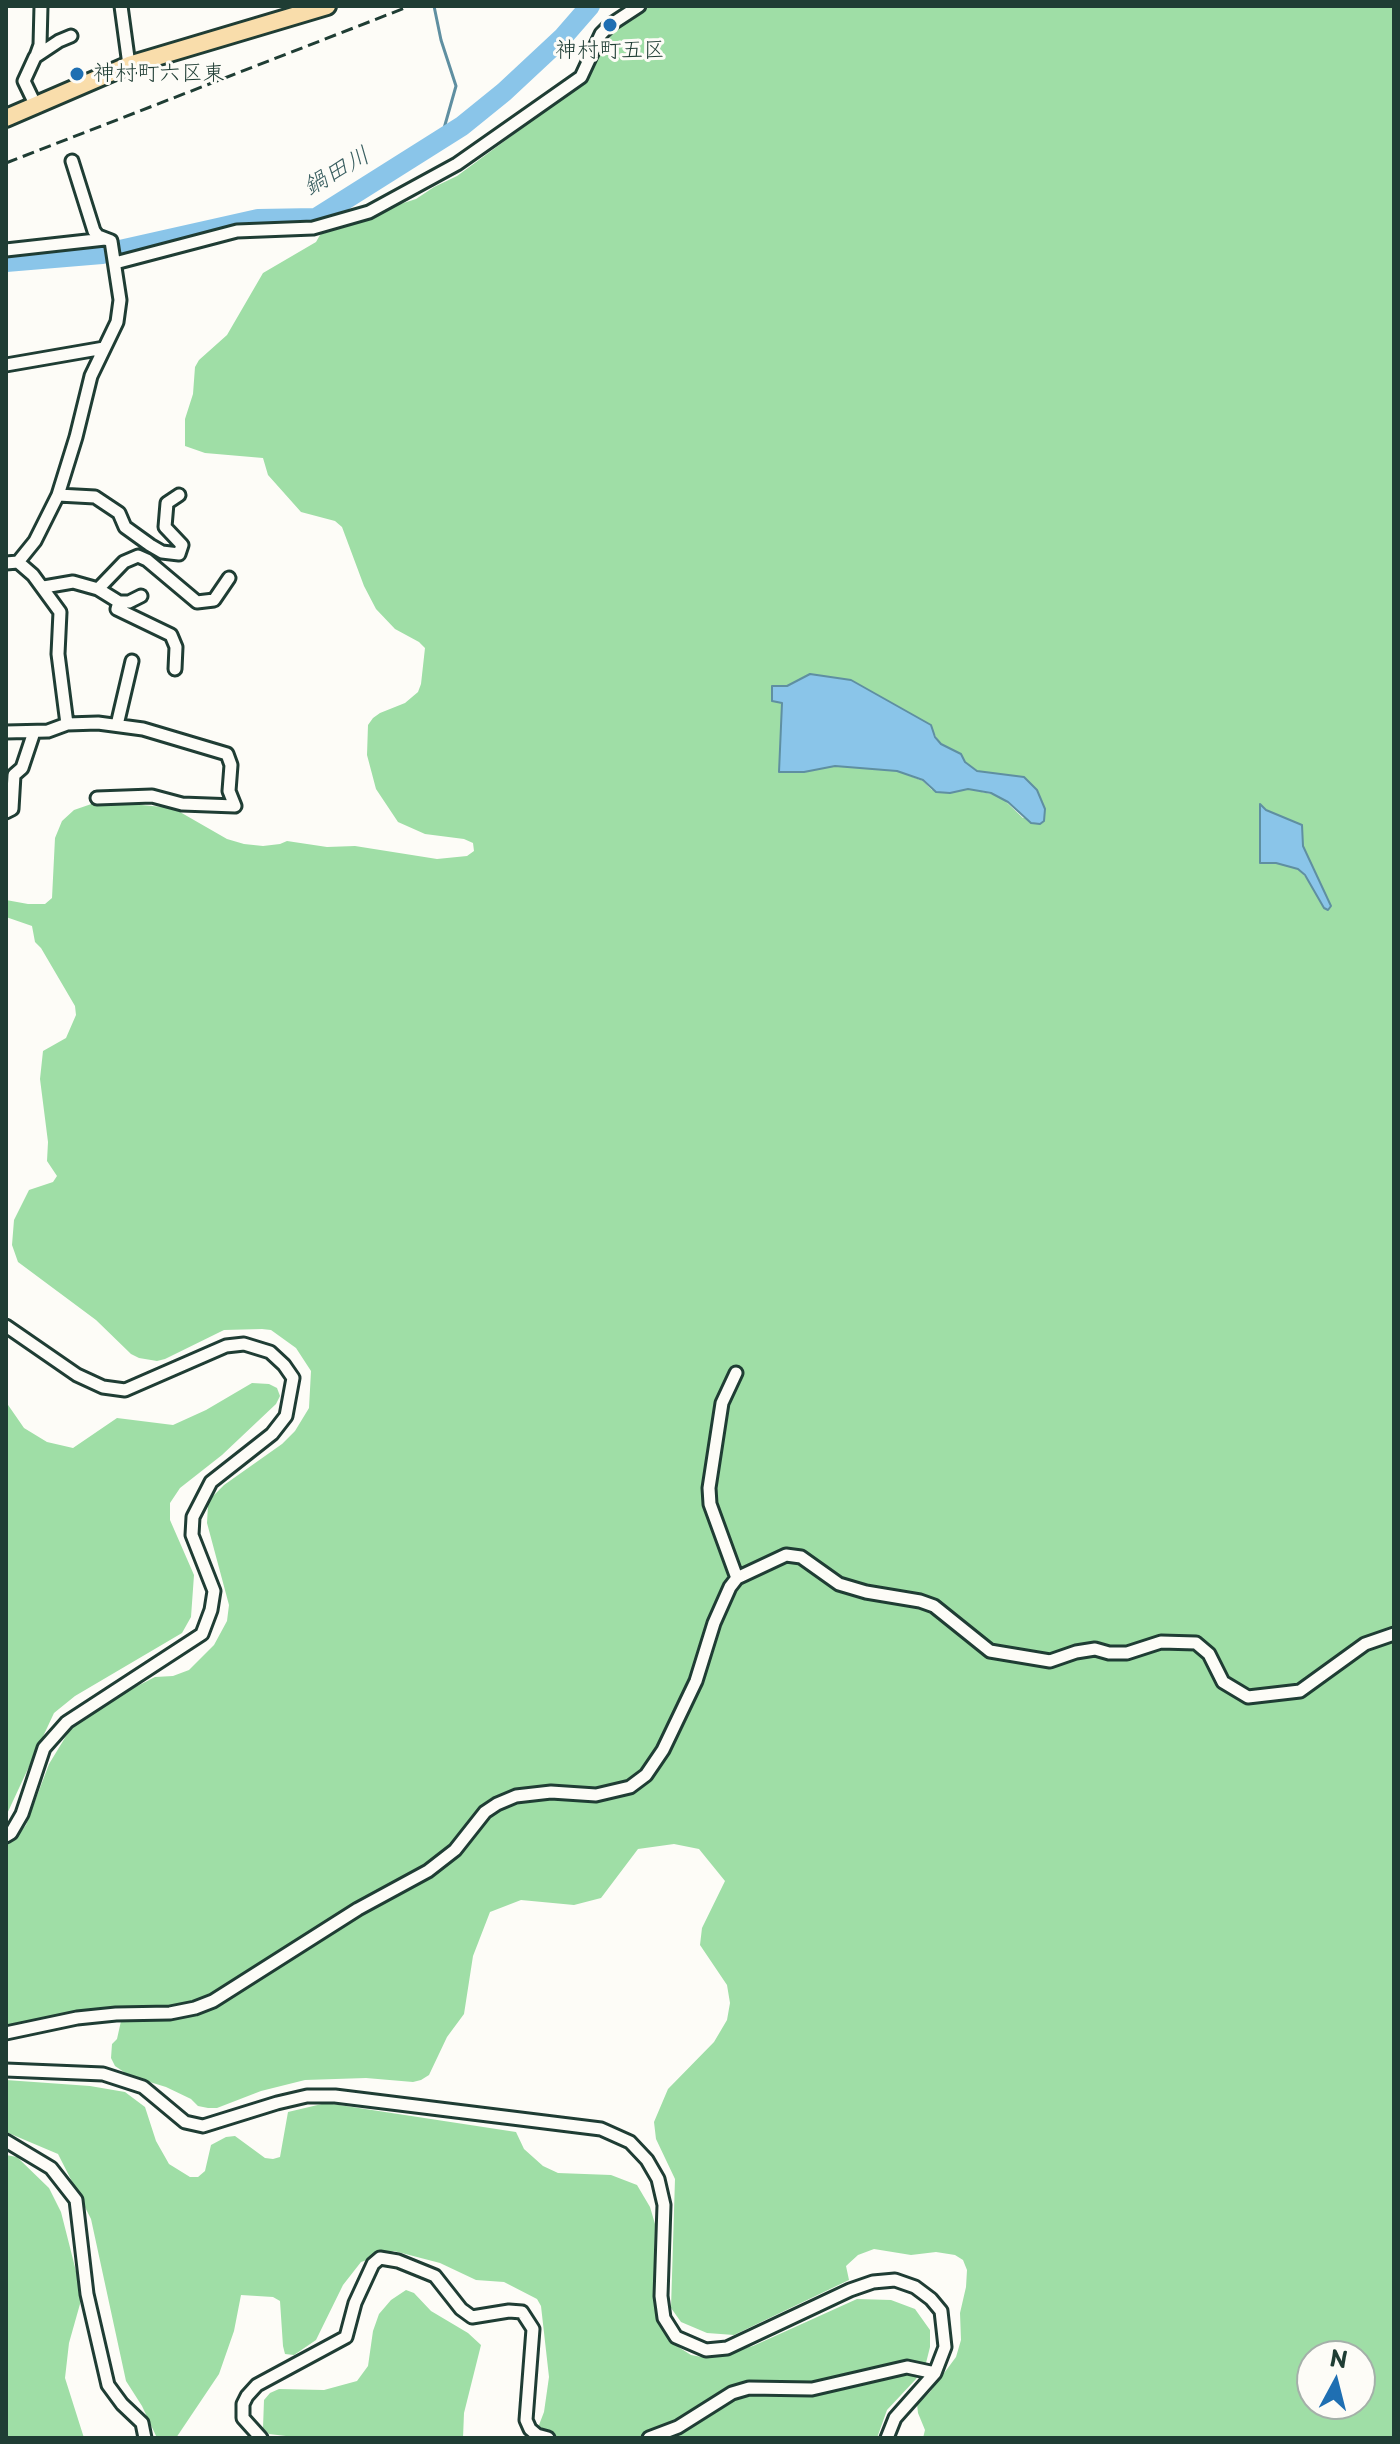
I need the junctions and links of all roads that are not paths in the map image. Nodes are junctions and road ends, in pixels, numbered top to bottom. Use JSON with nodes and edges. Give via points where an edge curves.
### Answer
{"nodes":[{"id":1,"x":41,"y":6,"type":"edge"},
{"id":2,"x":121,"y":6,"type":"edge"},
{"id":3,"x":327,"y":6,"type":"edge"},
{"id":4,"x":639,"y":6,"type":"edge"},
{"id":5,"x":71,"y":36,"type":"dead end"},
{"id":6,"x":35,"y":57,"type":"junction"},
{"id":7,"x":129,"y":65,"type":"junction"},
{"id":8,"x":35,"y":104,"type":"junction"},
{"id":9,"x":6,"y":118,"type":"edge"},
{"id":10,"x":72,"y":161,"type":"dead end"},
{"id":11,"x":109,"y":240,"type":"junction"},
{"id":12,"x":6,"y":250,"type":"edge"},
{"id":13,"x":114,"y":261,"type":"junction"},
{"id":14,"x":104,"y":348,"type":"junction"},
{"id":15,"x":6,"y":365,"type":"edge"},
{"id":16,"x":58,"y":495,"type":"junction"},
{"id":17,"x":179,"y":495,"type":"dead end"},
{"id":18,"x":150,"y":545,"type":"junction"},
{"id":19,"x":138,"y":556,"type":"junction"},
{"id":20,"x":12,"y":563,"type":"edge"},
{"id":21,"x":229,"y":578,"type":"dead end"},
{"id":22,"x":44,"y":587,"type":"junction"},
{"id":23,"x":98,"y":589,"type":"junction"},
{"id":24,"x":141,"y":596,"type":"dead end"},
{"id":25,"x":119,"y":602,"type":"junction"},
{"id":26,"x":132,"y":661,"type":"dead end"},
{"id":27,"x":175,"y":669,"type":"dead end"},
{"id":28,"x":67,"y":724,"type":"junction"},
{"id":29,"x":117,"y":725,"type":"junction"},
{"id":30,"x":6,"y":732,"type":"edge"},
{"id":31,"x":34,"y":732,"type":"junction"},
{"id":32,"x":97,"y":798,"type":"dead end"},
{"id":33,"x":6,"y":812,"type":"edge"},
{"id":34,"x":6,"y":1326,"type":"edge"},
{"id":35,"x":736,"y":1373,"type":"dead end"},
{"id":36,"x":737,"y":1578,"type":"junction"},
{"id":37,"x":1394,"y":1634,"type":"edge"},
{"id":38,"x":6,"y":1836,"type":"edge"},
{"id":39,"x":6,"y":2033,"type":"edge"},
{"id":40,"x":6,"y":2070,"type":"edge"},
{"id":41,"x":6,"y":2141,"type":"edge"},
{"id":42,"x":935,"y":2373,"type":"junction"},
{"id":43,"x":145,"y":2438,"type":"edge"},
{"id":44,"x":261,"y":2438,"type":"edge"},
{"id":45,"x":548,"y":2438,"type":"edge"},
{"id":46,"x":649,"y":2438,"type":"edge"},
{"id":47,"x":887,"y":2438,"type":"edge"}],
"edges":[{"from":1,"to":6,"type":"street"},
{"from":2,"to":7,"type":"street"},
{"from":3,"to":7,"type":"highway"},
{"from":4,"to":13,"type":"street","via":[[601,34],[581,77],[457,164],[369,212],[313,228],[237,231]]},
{"from":5,"to":6,"type":"street"},
{"from":6,"to":8,"type":"street","via":[[24,81]]},
{"from":7,"to":8,"type":"highway"},
{"from":8,"to":9,"type":"highway"},
{"from":10,"to":11,"type":"street","via":[[94,231]]},
{"from":11,"to":12,"type":"street"},
{"from":11,"to":13,"type":"street"},
{"from":13,"to":14,"type":"street","via":[[120,300],[117,322]]},
{"from":14,"to":15,"type":"street"},
{"from":14,"to":16,"type":"street","via":[[91,376]]},
{"from":16,"to":18,"type":"street","via":[[95,497]]},
{"from":16,"to":20,"type":"street","via":[[35,541]]},
{"from":17,"to":18,"type":"street","via":[[167,503],[165,527],[182,545],[179,554]]},
{"from":18,"to":19,"type":"street"},
{"from":19,"to":21,"type":"street","via":[[197,602],[214,600]]},
{"from":19,"to":23,"type":"street","via":[[124,562]]},
{"from":20,"to":22,"type":"street"},
{"from":22,"to":23,"type":"street","via":[[73,582]]},
{"from":22,"to":28,"type":"street","via":[[60,612],[58,654]]},
{"from":23,"to":25,"type":"street"},
{"from":24,"to":25,"type":"street"},
{"from":25,"to":27,"type":"street","via":[[117,609],[171,635]]},
{"from":26,"to":29,"type":"street"},
{"from":28,"to":29,"type":"street"},
{"from":28,"to":31,"type":"street"},
{"from":29,"to":32,"type":"street","via":[[227,754],[235,806],[182,804],[152,796]]},
{"from":30,"to":31,"type":"street"},
{"from":31,"to":33,"type":"street","via":[[22,768],[14,775],[12,809]]},
{"from":34,"to":38,"type":"street","via":[[103,1387],[125,1390],[226,1346],[244,1344],[270,1352],[293,1378],[286,1416],[272,1434],[211,1482],[193,1517],[192,1535],[214,1591],[202,1634],[67,1722],[44,1748],[22,1814]]},
{"from":35,"to":36,"type":"street","via":[[722,1403],[709,1488]]},
{"from":36,"to":37,"type":"street","via":[[786,1555],[801,1557],[839,1584],[934,1606],[986,1649],[1050,1661],[1095,1649],[1127,1653],[1161,1642],[1196,1643],[1209,1654],[1223,1682],[1248,1697],[1300,1691],[1365,1644]]},
{"from":36,"to":39,"type":"street","via":[[663,1750],[630,1787],[596,1795],[516,1796],[497,1804],[428,1871],[213,2001],[170,2013],[77,2018]]},
{"from":40,"to":42,"type":"street","via":[[103,2074],[143,2087],[185,2122],[203,2126],[307,2096],[335,2096],[601,2129],[630,2142],[658,2179],[664,2205],[664,2318],[676,2337],[706,2350],[727,2348],[850,2290],[895,2280],[915,2287],[941,2311],[945,2347]]},
{"from":41,"to":43,"type":"street","via":[[51,2168],[76,2200],[87,2294],[108,2385],[142,2423]]},
{"from":42,"to":46,"type":"street","via":[[907,2367],[812,2389],[749,2388]]},
{"from":42,"to":47,"type":"street","via":[[895,2418]]},
{"from":44,"to":45,"type":"street","via":[[243,2418],[247,2396],[257,2385],[346,2337],[355,2303],[380,2258],[435,2276],[472,2317],[522,2312],[533,2329],[526,2420],[537,2435]]}]}
